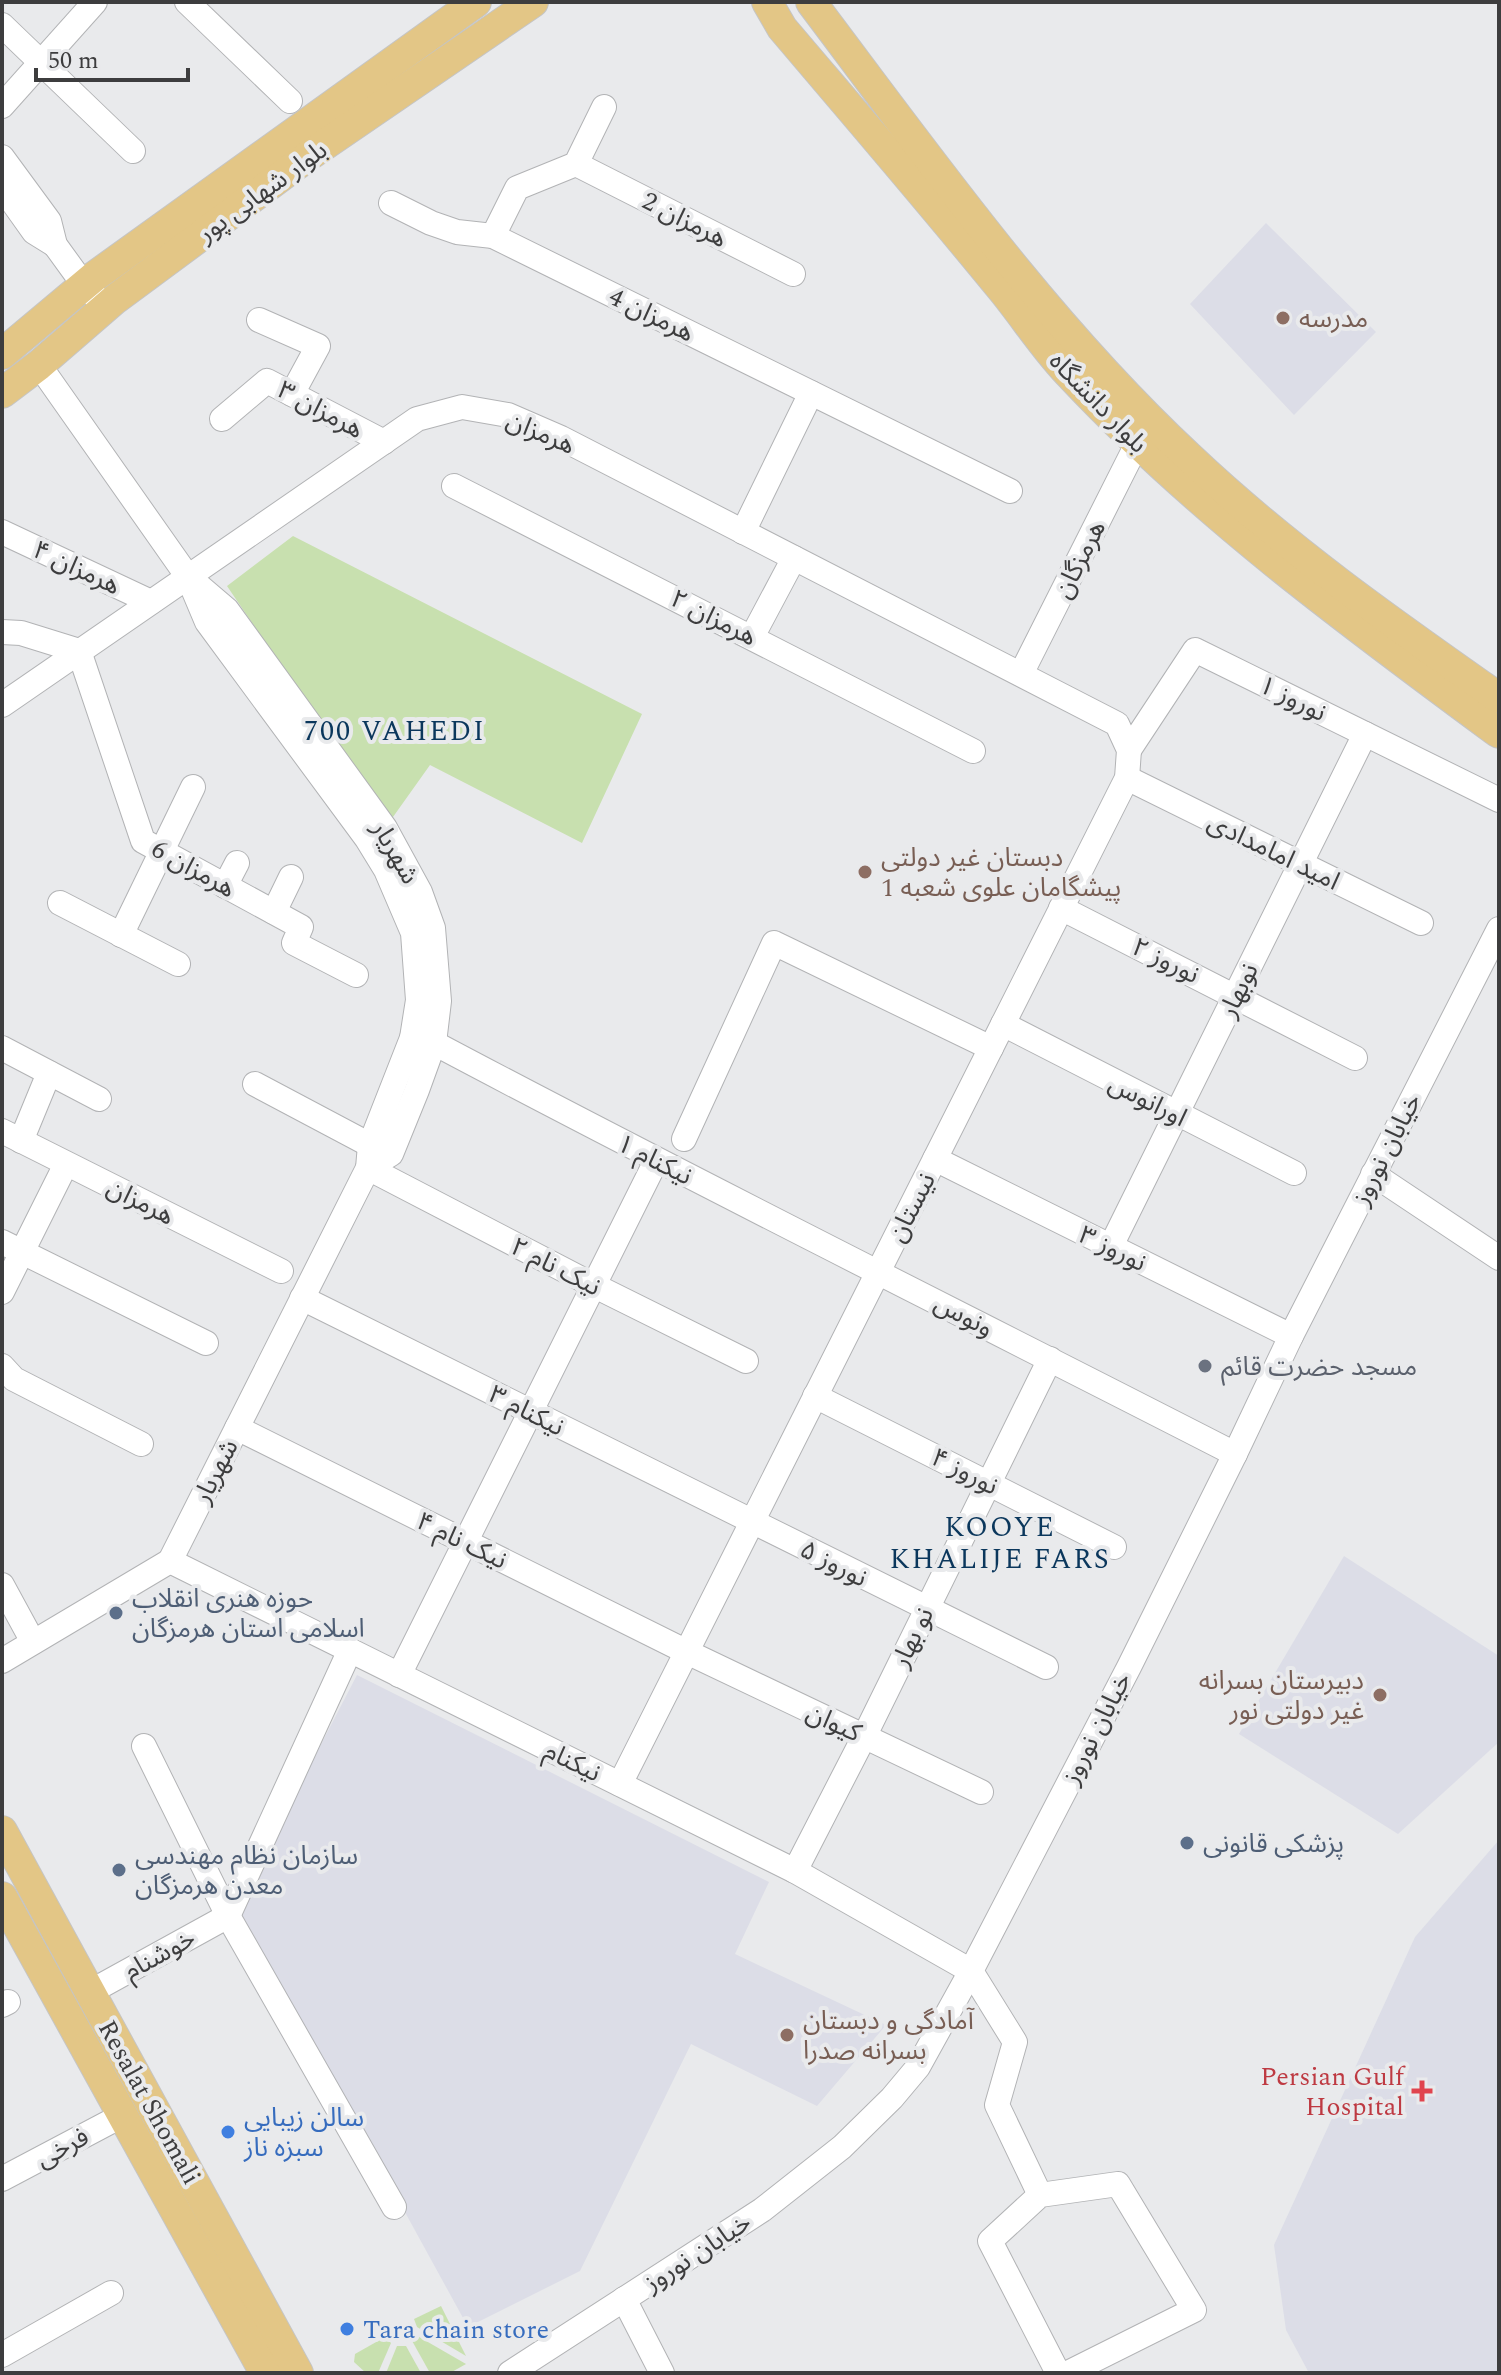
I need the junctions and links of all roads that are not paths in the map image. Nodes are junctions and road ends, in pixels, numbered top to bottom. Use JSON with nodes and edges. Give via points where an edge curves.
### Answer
{"nodes":[{"id":1,"x":95,"y":2,"type":"edge"},
{"id":2,"x":187,"y":2,"type":"edge"},
{"id":3,"x":476,"y":2,"type":"edge"},
{"id":4,"x":533,"y":2,"type":"edge"},
{"id":5,"x":767,"y":2,"type":"edge"},
{"id":6,"x":811,"y":2,"type":"edge"},
{"id":7,"x":2,"y":25,"type":"edge"},
{"id":8,"x":42,"y":61,"type":"junction"},
{"id":9,"x":290,"y":101,"type":"dead end"},
{"id":10,"x":2,"y":106,"type":"edge"},
{"id":11,"x":604,"y":107,"type":"dead end"},
{"id":12,"x":133,"y":151,"type":"dead end"},
{"id":13,"x":2,"y":157,"type":"edge"},
{"id":14,"x":576,"y":164,"type":"junction"},
{"id":15,"x":2,"y":187,"type":"edge"},
{"id":16,"x":391,"y":203,"type":"dead end"},
{"id":17,"x":493,"y":236,"type":"junction"},
{"id":18,"x":55,"y":245,"type":"junction"},
{"id":19,"x":793,"y":274,"type":"dead end"},
{"id":20,"x":84,"y":285,"type":"junction"},
{"id":21,"x":106,"y":307,"type":"junction"},
{"id":22,"x":259,"y":320,"type":"dead end"},
{"id":23,"x":10,"y":347,"type":"edge"},
{"id":24,"x":39,"y":365,"type":"junction"},
{"id":25,"x":2,"y":393,"type":"edge"},
{"id":26,"x":811,"y":393,"type":"junction"},
{"id":27,"x":292,"y":394,"type":"junction"},
{"id":28,"x":222,"y":419,"type":"dead end"},
{"id":29,"x":384,"y":442,"type":"junction"},
{"id":30,"x":1137,"y":444,"type":"junction"},
{"id":31,"x":454,"y":486,"type":"dead end"},
{"id":32,"x":1010,"y":491,"type":"dead end"},
{"id":33,"x":2,"y":532,"type":"edge"},
{"id":34,"x":743,"y":532,"type":"junction"},
{"id":35,"x":794,"y":558,"type":"junction"},
{"id":36,"x":188,"y":577,"type":"junction"},
{"id":37,"x":151,"y":602,"type":"junction"},
{"id":38,"x":2,"y":632,"type":"edge"},
{"id":39,"x":752,"y":637,"type":"junction"},
{"id":40,"x":79,"y":651,"type":"junction"},
{"id":41,"x":1021,"y":674,"type":"junction"},
{"id":42,"x":1499,"y":698,"type":"edge"},
{"id":43,"x":2,"y":705,"type":"edge"},
{"id":44,"x":1499,"y":733,"type":"edge"},
{"id":45,"x":1365,"y":734,"type":"junction"},
{"id":46,"x":1129,"y":750,"type":"junction"},
{"id":47,"x":973,"y":751,"type":"dead end"},
{"id":48,"x":1127,"y":778,"type":"junction"},
{"id":49,"x":193,"y":787,"type":"dead end"},
{"id":50,"x":1499,"y":800,"type":"edge"},
{"id":51,"x":162,"y":851,"type":"junction"},
{"id":52,"x":237,"y":863,"type":"dead end"},
{"id":53,"x":1300,"y":864,"type":"junction"},
{"id":54,"x":291,"y":877,"type":"dead end"},
{"id":55,"x":225,"y":886,"type":"junction"},
{"id":56,"x":60,"y":903,"type":"dead end"},
{"id":57,"x":1061,"y":908,"type":"junction"},
{"id":58,"x":274,"y":912,"type":"junction"},
{"id":59,"x":1421,"y":923,"type":"dead end"},
{"id":60,"x":1499,"y":929,"type":"edge"},
{"id":61,"x":121,"y":935,"type":"junction"},
{"id":62,"x":178,"y":964,"type":"dead end"},
{"id":63,"x":356,"y":975,"type":"dead end"},
{"id":64,"x":1235,"y":995,"type":"junction"},
{"id":65,"x":1003,"y":1024,"type":"junction"},
{"id":66,"x":423,"y":1040,"type":"junction"},
{"id":67,"x":2,"y":1048,"type":"edge"},
{"id":68,"x":991,"y":1048,"type":"junction"},
{"id":69,"x":1355,"y":1058,"type":"dead end"},
{"id":70,"x":49,"y":1073,"type":"junction"},
{"id":71,"x":255,"y":1084,"type":"dead end"},
{"id":72,"x":99,"y":1099,"type":"dead end"},
{"id":73,"x":1176,"y":1115,"type":"junction"},
{"id":74,"x":11,"y":1136,"type":"edge"},
{"id":75,"x":684,"y":1139,"type":"dead end"},
{"id":76,"x":369,"y":1156,"type":"junction"},
{"id":77,"x":935,"y":1159,"type":"junction"},
{"id":78,"x":656,"y":1161,"type":"junction"},
{"id":79,"x":66,"y":1164,"type":"junction"},
{"id":80,"x":1294,"y":1173,"type":"dead end"},
{"id":81,"x":1373,"y":1174,"type":"junction"},
{"id":82,"x":1111,"y":1246,"type":"junction"},
{"id":83,"x":11,"y":1247,"type":"edge"},
{"id":84,"x":1499,"y":1258,"type":"edge"},
{"id":85,"x":281,"y":1271,"type":"dead end"},
{"id":86,"x":879,"y":1271,"type":"junction"},
{"id":87,"x":593,"y":1285,"type":"junction"},
{"id":88,"x":2,"y":1292,"type":"edge"},
{"id":89,"x":302,"y":1298,"type":"junction"},
{"id":90,"x":1291,"y":1336,"type":"junction"},
{"id":91,"x":206,"y":1343,"type":"dead end"},
{"id":92,"x":1050,"y":1359,"type":"junction"},
{"id":93,"x":746,"y":1361,"type":"dead end"},
{"id":94,"x":2,"y":1366,"type":"edge"},
{"id":95,"x":815,"y":1396,"type":"junction"},
{"id":96,"x":530,"y":1412,"type":"junction"},
{"id":97,"x":237,"y":1428,"type":"junction"},
{"id":98,"x":141,"y":1444,"type":"dead end"},
{"id":99,"x":1235,"y":1454,"type":"junction"},
{"id":100,"x":989,"y":1483,"type":"junction"},
{"id":101,"x":752,"y":1522,"type":"junction"},
{"id":102,"x":465,"y":1542,"type":"junction"},
{"id":103,"x":1114,"y":1547,"type":"dead end"},
{"id":104,"x":170,"y":1561,"type":"junction"},
{"id":105,"x":2,"y":1585,"type":"edge"},
{"id":106,"x":926,"y":1609,"type":"junction"},
{"id":107,"x":33,"y":1642,"type":"junction"},
{"id":108,"x":350,"y":1650,"type":"junction"},
{"id":109,"x":687,"y":1652,"type":"junction"},
{"id":110,"x":2,"y":1661,"type":"edge"},
{"id":111,"x":1046,"y":1667,"type":"dead end"},
{"id":112,"x":399,"y":1675,"type":"junction"},
{"id":113,"x":864,"y":1737,"type":"junction"},
{"id":114,"x":144,"y":1746,"type":"dead end"},
{"id":115,"x":620,"y":1784,"type":"junction"},
{"id":116,"x":981,"y":1792,"type":"dead end"},
{"id":117,"x":2,"y":1831,"type":"edge"},
{"id":118,"x":795,"y":1871,"type":"junction"},
{"id":119,"x":2,"y":1897,"type":"edge"},
{"id":120,"x":228,"y":1916,"type":"junction"},
{"id":121,"x":971,"y":1971,"type":"junction"},
{"id":122,"x":90,"y":1992,"type":"junction"},
{"id":123,"x":123,"y":2115,"type":"junction"},
{"id":124,"x":2,"y":2179,"type":"edge"},
{"id":125,"x":1040,"y":2195,"type":"junction"},
{"id":126,"x":394,"y":2207,"type":"dead end"},
{"id":127,"x":111,"y":2293,"type":"dead end"},
{"id":128,"x":624,"y":2299,"type":"junction"},
{"id":129,"x":2,"y":2355,"type":"edge"},
{"id":130,"x":265,"y":2373,"type":"edge"},
{"id":131,"x":298,"y":2373,"type":"edge"},
{"id":132,"x":510,"y":2373,"type":"edge"},
{"id":133,"x":662,"y":2373,"type":"edge"},
{"id":134,"x":1058,"y":2373,"type":"edge"},
{"id":135,"x":1068,"y":2373,"type":"edge"}],
"edges":[{"from":1,"to":8,"type":"street"},
{"from":2,"to":9,"type":"street"},
{"from":3,"to":20,"type":"main road","name":"بلوار شهابی پور"},
{"from":4,"to":21,"type":"main road","name":"بلوار شهابی پور","via":[[311,154]]},
{"from":5,"to":30,"type":"main road","name":"بلوار دانشگاه","via":[[782,28],[1069,375]]},
{"from":6,"to":42,"type":"main road","name":"بلوار دانشگاه","via":[[1021,273],[1093,359],[1188,457],[1296,549]]},
{"from":7,"to":8,"type":"street"},
{"from":8,"to":10,"type":"street"},
{"from":8,"to":12,"type":"street"},
{"from":11,"to":14,"type":"street"},
{"from":13,"to":18,"type":"street","via":[[49,221]]},
{"from":14,"to":17,"type":"street","via":[[517,188]]},
{"from":14,"to":19,"type":"street","name":"هرمزان 2"},
{"from":15,"to":18,"type":"street","via":[[34,232]]},
{"from":16,"to":17,"type":"street","name":"هرمزان 4","via":[[457,232]]},
{"from":17,"to":26,"type":"street","name":"هرمزان 4"},
{"from":18,"to":20,"type":"street"},
{"from":20,"to":21,"type":"street"},
{"from":20,"to":23,"type":"main road","name":"بلوار شهابی پور"},
{"from":21,"to":24,"type":"main road","name":"بلوار شهابی پور"},
{"from":22,"to":27,"type":"street","via":[[318,346]]},
{"from":23,"to":24,"type":"main road"},
{"from":24,"to":25,"type":"main road","name":"بلوار شهابی پور"},
{"from":24,"to":36,"type":"street","name":"شهریار"},
{"from":26,"to":32,"type":"street","name":"هرمزان 4"},
{"from":26,"to":34,"type":"street"},
{"from":27,"to":28,"type":"street","name":"هرمزان ۳","via":[[267,381]]},
{"from":27,"to":29,"type":"street","name":"هرمزان ۳"},
{"from":29,"to":34,"type":"street","name":"هرمزان","via":[[417,419],[462,407],[508,415]]},
{"from":29,"to":36,"type":"street","name":"هرمزان"},
{"from":30,"to":41,"type":"street","name":"هرمزگان"},
{"from":30,"to":44,"type":"main road","name":"بلوار دانشگاه","via":[[1253,546]]},
{"from":31,"to":39,"type":"street","name":"هرمزان ۲"},
{"from":33,"to":37,"type":"street","name":"هرمزان ۴"},
{"from":34,"to":35,"type":"street","name":"هرمزان"},
{"from":35,"to":39,"type":"street"},
{"from":35,"to":41,"type":"street","name":"هرمزان"},
{"from":36,"to":37,"type":"street","name":"هرمزان"},
{"from":36,"to":66,"type":"street","name":"شهریار","via":[[227,610],[404,860],[433,928],[439,1001]]},
{"from":37,"to":40,"type":"street","name":"هرمزان"},
{"from":38,"to":40,"type":"street"},
{"from":39,"to":47,"type":"street","name":"هرمزان ۲"},
{"from":40,"to":43,"type":"street","name":"هرمزان"},
{"from":40,"to":51,"type":"street","name":"هرمزان 6","via":[[143,841]]},
{"from":41,"to":46,"type":"street","via":[[1117,724]]},
{"from":45,"to":46,"type":"street","name":"نوروز ۱","via":[[1195,650]]},
{"from":45,"to":50,"type":"street","name":"نوروز ۱"},
{"from":45,"to":53,"type":"street","name":"نوبهار"},
{"from":46,"to":48,"type":"street","name":"نیستان"},
{"from":48,"to":53,"type":"street","name":"امید امامدادی"},
{"from":48,"to":57,"type":"street","name":"نیستان"},
{"from":49,"to":51,"type":"street"},
{"from":51,"to":55,"type":"street","name":"هرمزان 6"},
{"from":51,"to":61,"type":"street"},
{"from":52,"to":55,"type":"street"},
{"from":53,"to":59,"type":"street","name":"امید امامدادی"},
{"from":53,"to":64,"type":"street","name":"نوبهار"},
{"from":54,"to":58,"type":"street"},
{"from":55,"to":58,"type":"street","name":"هرمزان 6"},
{"from":56,"to":61,"type":"street"},
{"from":57,"to":64,"type":"street","name":"نوروز ۲"},
{"from":57,"to":65,"type":"street","name":"نیستان"},
{"from":58,"to":63,"type":"street","name":"هرمزان 6","via":[[301,927],[294,943]]},
{"from":60,"to":81,"type":"street","name":"خیابان نوروز"},
{"from":61,"to":62,"type":"street"},
{"from":64,"to":69,"type":"street","name":"نوروز ۲"},
{"from":64,"to":73,"type":"street","name":"نوبهار"},
{"from":65,"to":68,"type":"street","name":"نیستان"},
{"from":65,"to":73,"type":"street","name":"اورانوس"},
{"from":66,"to":76,"type":"street","name":"شهریار","via":[[417,1090],[391,1154]]},
{"from":66,"to":78,"type":"street","name":"نیکنام ۱"},
{"from":67,"to":70,"type":"street"},
{"from":68,"to":75,"type":"street","via":[[774,943]]},
{"from":68,"to":77,"type":"street","name":"نیستان"},
{"from":70,"to":72,"type":"street"},
{"from":70,"to":74,"type":"street"},
{"from":71,"to":76,"type":"street","name":"نیک نام ۲"},
{"from":73,"to":80,"type":"street","name":"اورانوس"},
{"from":73,"to":82,"type":"street","name":"نوبهار"},
{"from":74,"to":79,"type":"street","name":"هرمزان"},
{"from":76,"to":87,"type":"street","name":"نیک نام ۲"},
{"from":76,"to":89,"type":"street","name":"شهریار"},
{"from":77,"to":82,"type":"street","name":"نوروز ۳"},
{"from":77,"to":86,"type":"street","name":"نیستان"},
{"from":78,"to":86,"type":"street","name":"نیکنام ۱"},
{"from":78,"to":87,"type":"street"},
{"from":79,"to":83,"type":"street"},
{"from":79,"to":85,"type":"street","name":"هرمزان"},
{"from":81,"to":84,"type":"street"},
{"from":81,"to":90,"type":"street","name":"خیابان نوروز"},
{"from":82,"to":90,"type":"street","name":"نوروز ۳"},
{"from":83,"to":88,"type":"street"},
{"from":83,"to":91,"type":"street"},
{"from":86,"to":92,"type":"street","name":"ونوس"},
{"from":86,"to":95,"type":"street","name":"نیستان"},
{"from":87,"to":93,"type":"street","name":"نیک نام ۲"},
{"from":87,"to":96,"type":"street"},
{"from":89,"to":96,"type":"street","name":"نیکنام ۳"},
{"from":89,"to":97,"type":"street","name":"شهریار"},
{"from":90,"to":99,"type":"street","name":"خیابان نوروز"},
{"from":92,"to":99,"type":"street"},
{"from":92,"to":100,"type":"street","name":"نو بهار"},
{"from":94,"to":98,"type":"street","via":[[14,1379]]},
{"from":95,"to":100,"type":"street","name":"نوروز ۴"},
{"from":95,"to":101,"type":"street","name":"نیستان"},
{"from":96,"to":101,"type":"street","name":"نیکنام ۳"},
{"from":96,"to":102,"type":"street"},
{"from":97,"to":102,"type":"street","name":"نیک نام ۴"},
{"from":97,"to":104,"type":"street","name":"شهریار"},
{"from":99,"to":121,"type":"street","name":"خیابان نوروز"},
{"from":100,"to":103,"type":"street","name":"نوروز ۴"},
{"from":100,"to":106,"type":"street","name":"نو بهار"},
{"from":101,"to":106,"type":"street","name":"نوروز ۵"},
{"from":101,"to":109,"type":"street","name":"نیستان"},
{"from":102,"to":109,"type":"street","name":"نیک نام ۴"},
{"from":102,"to":112,"type":"street"},
{"from":104,"to":107,"type":"street"},
{"from":104,"to":108,"type":"street","name":"نیکنام"},
{"from":105,"to":107,"type":"street"},
{"from":106,"to":111,"type":"street","name":"نوروز ۵"},
{"from":106,"to":113,"type":"street","name":"نو بهار"},
{"from":107,"to":110,"type":"street"},
{"from":108,"to":112,"type":"street","name":"نیکنام"},
{"from":108,"to":120,"type":"street"},
{"from":109,"to":113,"type":"street","name":"کیوان"},
{"from":109,"to":115,"type":"street","name":"نیستان"},
{"from":112,"to":115,"type":"street","name":"نیکنام"},
{"from":113,"to":116,"type":"street","name":"کیوان"},
{"from":113,"to":118,"type":"street","name":"نو بهار"},
{"from":114,"to":120,"type":"street"},
{"from":115,"to":118,"type":"street","name":"نیکنام"},
{"from":117,"to":122,"type":"main road","name":"Resalat Shomali"},
{"from":118,"to":121,"type":"street","name":"نیکنام"},
{"from":119,"to":123,"type":"main road","name":"Resalat Shomali"},
{"from":120,"to":122,"type":"street","name":"خوشنام"},
{"from":120,"to":126,"type":"street"},
{"from":121,"to":125,"type":"street","via":[[1015,2042],[997,2105]]},
{"from":121,"to":128,"type":"street","name":"خیابان نوروز","via":[[918,2067],[842,2147],[762,2210]]},
{"from":122,"to":131,"type":"main road","name":"Resalat Shomali"},
{"from":123,"to":124,"type":"street","name":"فرخی"},
{"from":123,"to":130,"type":"main road","name":"Resalat Shomali"},
{"from":125,"to":134,"type":"street","via":[[990,2241]]},
{"from":125,"to":135,"type":"street","via":[[1118,2184],[1194,2310]]},
{"from":127,"to":129,"type":"street"},
{"from":128,"to":132,"type":"street","name":"خیابان نوروز"},
{"from":128,"to":133,"type":"street"}]}
